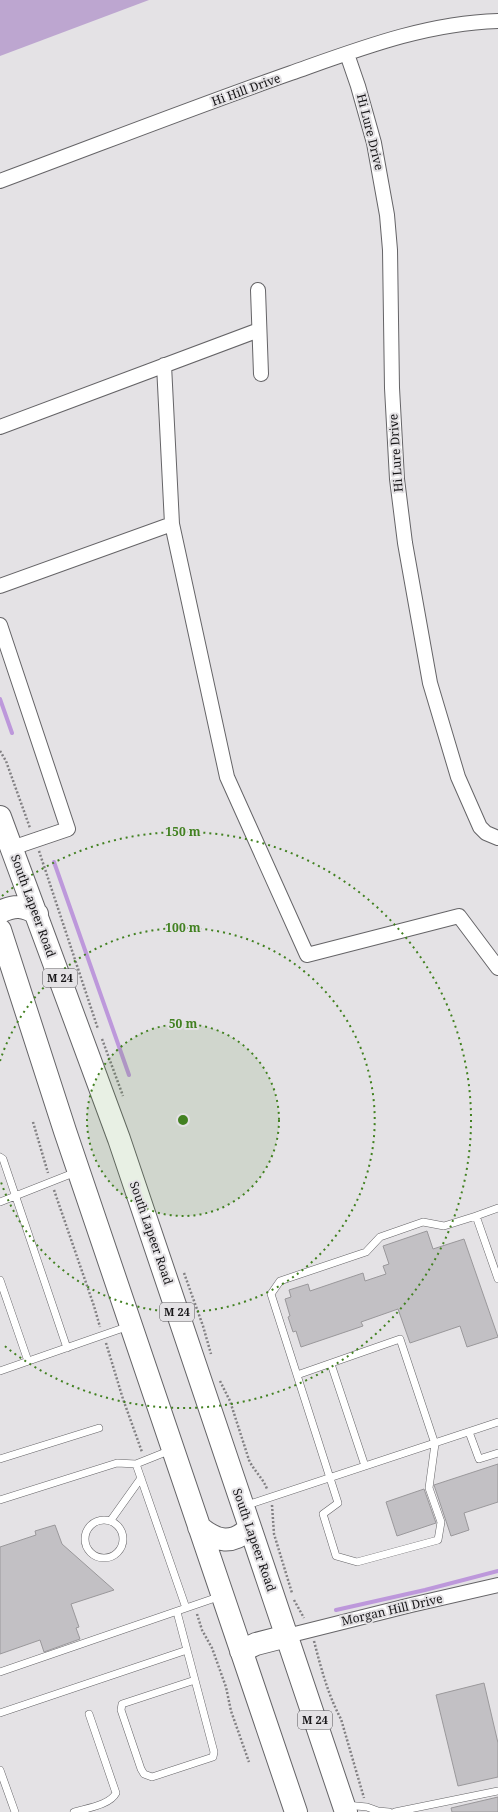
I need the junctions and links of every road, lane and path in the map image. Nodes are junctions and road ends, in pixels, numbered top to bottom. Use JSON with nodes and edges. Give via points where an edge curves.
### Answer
{"nodes":[{"id":1,"x":498,"y":21,"type":"edge"},
{"id":2,"x":347,"y":54,"type":"junction"},
{"id":3,"x":0,"y":181,"type":"edge"},
{"id":4,"x":258,"y":290,"type":"dead end"},
{"id":5,"x":259,"y":330,"type":"junction"},
{"id":6,"x":164,"y":365,"type":"junction"},
{"id":7,"x":261,"y":374,"type":"dead end"},
{"id":8,"x":0,"y":427,"type":"edge"},
{"id":9,"x":172,"y":524,"type":"junction"},
{"id":10,"x":0,"y":586,"type":"edge"},
{"id":11,"x":0,"y":625,"type":"edge"},
{"id":12,"x":0,"y":751,"type":"edge"},
{"id":13,"x":6,"y":761,"type":"dead end"},
{"id":14,"x":0,"y":817,"type":"edge"},
{"id":15,"x":497,"y":838,"type":"edge"},
{"id":16,"x":12,"y":848,"type":"junction"},
{"id":17,"x":0,"y":912,"type":"edge"},
{"id":18,"x":37,"y":914,"type":"junction"},
{"id":19,"x":0,"y":930,"type":"edge"},
{"id":20,"x":498,"y":968,"type":"edge"},
{"id":21,"x":33,"y":1122,"type":"dead end"},
{"id":22,"x":0,"y":1157,"type":"edge"},
{"id":23,"x":79,"y":1171,"type":"junction"},
{"id":24,"x":51,"y":1182,"type":"junction"},
{"id":25,"x":16,"y":1196,"type":"junction"},
{"id":26,"x":0,"y":1202,"type":"edge"},
{"id":27,"x":498,"y":1208,"type":"edge"},
{"id":28,"x":476,"y":1216,"type":"junction"},
{"id":29,"x":498,"y":1279,"type":"edge"},
{"id":30,"x":0,"y":1280,"type":"edge"},
{"id":31,"x":131,"y":1326,"type":"junction"},
{"id":32,"x":103,"y":1336,"type":"junction"},
{"id":33,"x":67,"y":1348,"type":"junction"},
{"id":34,"x":28,"y":1361,"type":"junction"},
{"id":35,"x":331,"y":1364,"type":"junction"},
{"id":36,"x":0,"y":1371,"type":"edge"},
{"id":37,"x":297,"y":1375,"type":"junction"},
{"id":38,"x":498,"y":1422,"type":"edge"},
{"id":39,"x":99,"y":1428,"type":"dead end"},
{"id":40,"x":469,"y":1432,"type":"junction"},
{"id":41,"x":435,"y":1444,"type":"junction"},
{"id":42,"x":174,"y":1450,"type":"junction"},
{"id":43,"x":498,"y":1453,"type":"edge"},
{"id":44,"x":0,"y":1459,"type":"edge"},
{"id":45,"x":145,"y":1460,"type":"junction"},
{"id":46,"x":136,"y":1464,"type":"junction"},
{"id":47,"x":365,"y":1466,"type":"junction"},
{"id":48,"x":141,"y":1478,"type":"junction"},
{"id":49,"x":331,"y":1478,"type":"junction"},
{"id":50,"x":0,"y":1500,"type":"edge"},
{"id":51,"x":242,"y":1506,"type":"junction"},
{"id":52,"x":111,"y":1520,"type":"junction"},
{"id":53,"x":199,"y":1527,"type":"junction"},
{"id":54,"x":250,"y":1528,"type":"junction"},
{"id":55,"x":498,"y":1585,"type":"edge"},
{"id":56,"x":223,"y":1596,"type":"junction"},
{"id":57,"x":195,"y":1605,"type":"junction"},
{"id":58,"x":186,"y":1608,"type":"junction"},
{"id":59,"x":177,"y":1612,"type":"junction"},
{"id":60,"x":286,"y":1636,"type":"junction"},
{"id":61,"x":314,"y":1642,"type":"dead end"},
{"id":62,"x":187,"y":1650,"type":"junction"},
{"id":63,"x":241,"y":1651,"type":"junction"},
{"id":64,"x":0,"y":1672,"type":"edge"},
{"id":65,"x":195,"y":1680,"type":"junction"},
{"id":66,"x":0,"y":1713,"type":"edge"},
{"id":67,"x":89,"y":1714,"type":"dead end"},
{"id":68,"x":248,"y":1762,"type":"dead end"},
{"id":69,"x":0,"y":1770,"type":"edge"},
{"id":70,"x":498,"y":1790,"type":"edge"},
{"id":71,"x":367,"y":1807,"type":"junction"},
{"id":72,"x":345,"y":1808,"type":"edge"},
{"id":73,"x":428,"y":1809,"type":"edge"},
{"id":74,"x":15,"y":1812,"type":"edge"},
{"id":75,"x":74,"y":1812,"type":"edge"},
{"id":76,"x":296,"y":1812,"type":"edge"},
{"id":77,"x":389,"y":1812,"type":"edge"},
{"id":78,"x":399,"y":1812,"type":"edge"}],
"edges":[{"from":1,"to":2,"type":"street","name":"Hi Hill Drive","via":[[429,28]]},
{"from":2,"to":3,"type":"street","name":"Hi Hill Drive"},
{"from":2,"to":15,"type":"street","name":"Hi Lure Drive","via":[[371,131],[382,178],[387,215],[397,479],[405,543],[430,683],[458,777],[480,827]]},
{"from":4,"to":5,"type":"street"},
{"from":5,"to":6,"type":"street"},
{"from":5,"to":7,"type":"street"},
{"from":6,"to":8,"type":"street"},
{"from":6,"to":9,"type":"street"},
{"from":9,"to":10,"type":"street"},
{"from":9,"to":20,"type":"street","via":[[227,777],[307,955],[459,916]]},
{"from":11,"to":16,"type":"street","via":[[68,829]]},
{"from":12,"to":13,"type":"path"},
{"from":14,"to":16,"type":"main road","name":"South Lapeer Road","number":"M 24"},
{"from":16,"to":18,"type":"main road","name":"South Lapeer Road","number":"M 24"},
{"from":17,"to":18,"type":"main road","via":[[15,906],[24,906]]},
{"from":18,"to":51,"type":"main road","name":"South Lapeer Road","number":"M 24","via":[[119,1139]]},
{"from":19,"to":23,"type":"main road"},
{"from":21,"to":24,"type":"path"},
{"from":22,"to":25,"type":"lane","via":[[3,1159]]},
{"from":23,"to":24,"type":"lane"},
{"from":23,"to":31,"type":"main road"},
{"from":24,"to":25,"type":"lane"},
{"from":24,"to":32,"type":"path"},
{"from":25,"to":26,"type":"lane"},
{"from":25,"to":33,"type":"lane"},
{"from":27,"to":28,"type":"lane"},
{"from":28,"to":29,"type":"lane"},
{"from":28,"to":37,"type":"lane","via":[[444,1226],[423,1222],[380,1237],[366,1252],[280,1280],[271,1294]]},
{"from":30,"to":34,"type":"lane"},
{"from":31,"to":32,"type":"lane"},
{"from":31,"to":42,"type":"main road"},
{"from":32,"to":33,"type":"lane"},
{"from":32,"to":45,"type":"path"},
{"from":33,"to":34,"type":"lane"},
{"from":34,"to":36,"type":"lane"},
{"from":35,"to":37,"type":"lane"},
{"from":35,"to":41,"type":"lane","via":[[400,1340]]},
{"from":35,"to":47,"type":"lane"},
{"from":37,"to":49,"type":"lane"},
{"from":38,"to":40,"type":"lane"},
{"from":39,"to":44,"type":"lane"},
{"from":40,"to":41,"type":"lane"},
{"from":40,"to":43,"type":"lane","via":[[479,1459]]},
{"from":41,"to":47,"type":"lane"},
{"from":41,"to":49,"type":"lane","via":[[429,1488],[441,1522],[438,1540],[356,1562],[336,1556],[323,1514],[338,1502]]},
{"from":42,"to":45,"type":"lane"},
{"from":42,"to":53,"type":"main road"},
{"from":45,"to":46,"type":"lane"},
{"from":46,"to":48,"type":"lane"},
{"from":46,"to":50,"type":"lane","via":[[117,1464]]},
{"from":47,"to":49,"type":"lane"},
{"from":48,"to":52,"type":"lane"},
{"from":48,"to":58,"type":"lane"},
{"from":49,"to":51,"type":"lane"},
{"from":51,"to":54,"type":"main road","name":"South Lapeer Road","number":"M 24"},
{"from":52,"to":52,"type":"lane","via":[[123,1533],[123,1546],[114,1556],[94,1556],[86,1546],[85,1533],[93,1523],[104,1519]]},
{"from":53,"to":54,"type":"main road","via":[[209,1535],[227,1540],[243,1535]]},
{"from":53,"to":56,"type":"main road"},
{"from":54,"to":60,"type":"main road","name":"South Lapeer Road","number":"M 24"},
{"from":55,"to":60,"type":"street","name":"Morgan Hill Drive"},
{"from":56,"to":57,"type":"lane"},
{"from":56,"to":63,"type":"main road"},
{"from":57,"to":58,"type":"lane"},
{"from":57,"to":68,"type":"path","via":[[202,1630],[226,1687]]},
{"from":58,"to":59,"type":"lane"},
{"from":59,"to":62,"type":"lane"},
{"from":59,"to":64,"type":"lane"},
{"from":60,"to":63,"type":"main road"},
{"from":60,"to":72,"type":"main road","name":"South Lapeer Road","number":"M 24"},
{"from":61,"to":71,"type":"path","via":[[335,1708],[341,1719]]},
{"from":62,"to":65,"type":"lane"},
{"from":62,"to":66,"type":"lane"},
{"from":63,"to":76,"type":"main road"},
{"from":65,"to":65,"type":"lane","via":[[214,1752],[213,1757],[152,1777],[144,1774],[121,1710],[122,1704]]},
{"from":67,"to":75,"type":"lane","via":[[116,1793],[114,1798],[108,1801]]},
{"from":69,"to":74,"type":"lane"},
{"from":70,"to":73,"type":"lane"},
{"from":71,"to":72,"type":"lane"},
{"from":71,"to":77,"type":"lane"},
{"from":73,"to":78,"type":"lane"}]}
